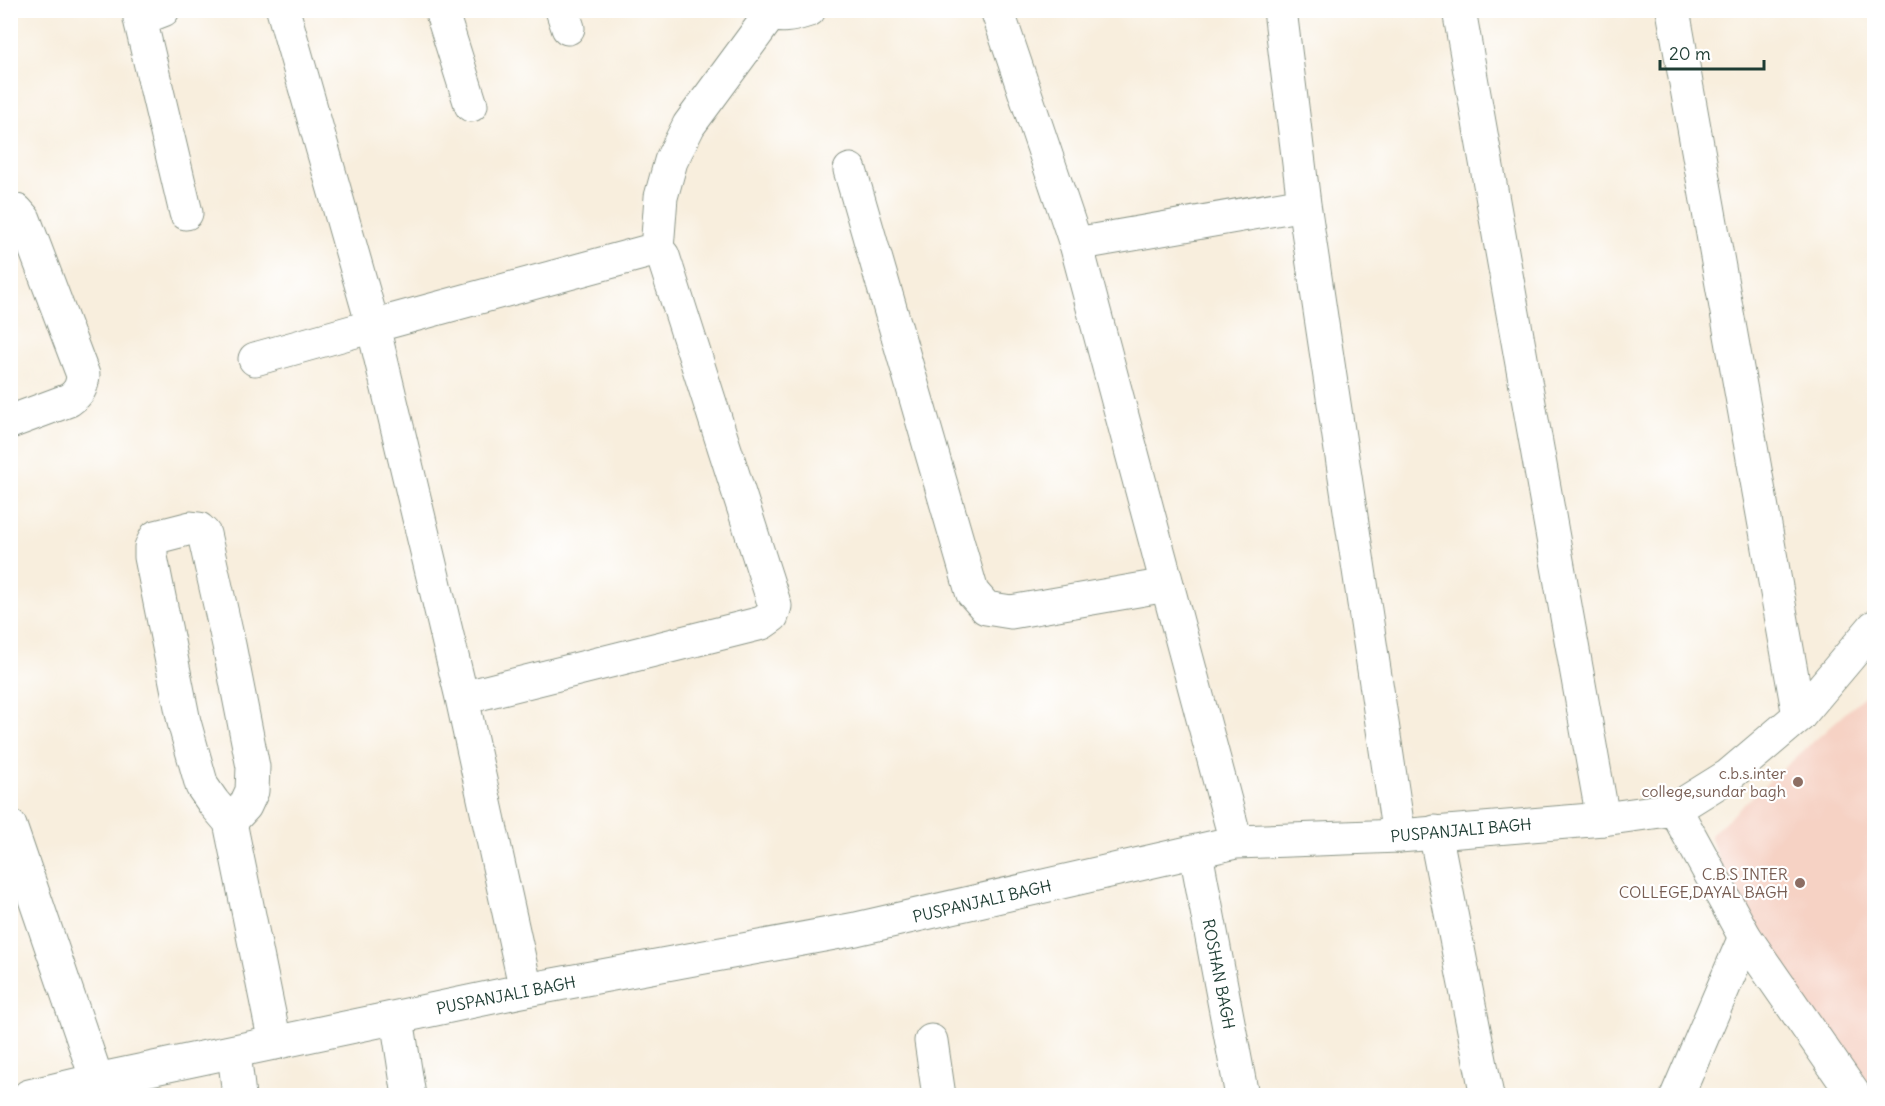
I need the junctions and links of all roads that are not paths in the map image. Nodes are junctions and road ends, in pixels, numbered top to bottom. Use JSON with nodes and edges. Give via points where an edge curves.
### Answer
{"nodes":[{"id":1,"x":283,"y":10,"type":"edge"},
{"id":2,"x":441,"y":10,"type":"edge"},
{"id":3,"x":809,"y":10,"type":"edge"},
{"id":4,"x":997,"y":10,"type":"edge"},
{"id":5,"x":1280,"y":10,"type":"edge"},
{"id":6,"x":1459,"y":10,"type":"edge"},
{"id":7,"x":1672,"y":10,"type":"edge"},
{"id":8,"x":147,"y":13,"type":"edge"},
{"id":9,"x":767,"y":13,"type":"edge"},
{"id":10,"x":471,"y":105,"type":"dead end"},
{"id":11,"x":850,"y":170,"type":"dead end"},
{"id":12,"x":1304,"y":204,"type":"junction"},
{"id":13,"x":10,"y":210,"type":"edge"},
{"id":14,"x":186,"y":213,"type":"dead end"},
{"id":15,"x":1076,"y":244,"type":"junction"},
{"id":16,"x":657,"y":249,"type":"junction"},
{"id":17,"x":373,"y":326,"type":"junction"},
{"id":18,"x":255,"y":360,"type":"dead end"},
{"id":19,"x":10,"y":422,"type":"edge"},
{"id":20,"x":1167,"y":585,"type":"junction"},
{"id":21,"x":1875,"y":627,"type":"edge"},
{"id":22,"x":462,"y":698,"type":"junction"},
{"id":23,"x":1799,"y":716,"type":"junction"},
{"id":24,"x":1675,"y":809,"type":"junction"},
{"id":25,"x":1603,"y":819,"type":"junction"},
{"id":26,"x":230,"y":822,"type":"junction"},
{"id":27,"x":10,"y":826,"type":"edge"},
{"id":28,"x":1435,"y":832,"type":"junction"},
{"id":29,"x":1399,"y":836,"type":"junction"},
{"id":30,"x":1236,"y":842,"type":"junction"},
{"id":31,"x":1196,"y":852,"type":"junction"},
{"id":32,"x":1745,"y":937,"type":"junction"},
{"id":33,"x":526,"y":990,"type":"junction"},
{"id":34,"x":397,"y":1018,"type":"junction"},
{"id":35,"x":931,"y":1041,"type":"dead end"},
{"id":36,"x":275,"y":1043,"type":"junction"},
{"id":37,"x":234,"y":1052,"type":"junction"},
{"id":38,"x":97,"y":1080,"type":"junction"},
{"id":39,"x":28,"y":1095,"type":"edge"},
{"id":40,"x":239,"y":1095,"type":"edge"},
{"id":41,"x":409,"y":1095,"type":"edge"},
{"id":42,"x":939,"y":1095,"type":"edge"},
{"id":43,"x":1242,"y":1095,"type":"edge"},
{"id":44,"x":1487,"y":1095,"type":"edge"},
{"id":45,"x":1677,"y":1095,"type":"edge"},
{"id":46,"x":1855,"y":1095,"type":"edge"}],
"edges":[{"from":1,"to":17,"type":"street"},
{"from":2,"to":10,"type":"street"},
{"from":3,"to":9,"type":"street","via":[[791,16]]},
{"from":4,"to":15,"type":"street"},
{"from":5,"to":12,"type":"street"},
{"from":6,"to":25,"type":"street"},
{"from":7,"to":23,"type":"street"},
{"from":8,"to":14,"type":"street"},
{"from":9,"to":16,"type":"street","via":[[689,125],[671,161],[661,198]]},
{"from":11,"to":20,"type":"street","via":[[972,592],[986,609],[1011,612]]},
{"from":12,"to":15,"type":"street"},
{"from":12,"to":29,"type":"street"},
{"from":13,"to":19,"type":"street","via":[[24,219],[83,375],[78,394],[69,400]]},
{"from":15,"to":20,"type":"street"},
{"from":16,"to":17,"type":"street"},
{"from":16,"to":22,"type":"street","via":[[663,256],[775,606],[772,616],[762,623]]},
{"from":17,"to":18,"type":"street"},
{"from":17,"to":22,"type":"street"},
{"from":20,"to":30,"type":"street"},
{"from":21,"to":23,"type":"street","name":"PUSPANJALI BAGH"},
{"from":22,"to":33,"type":"street"},
{"from":23,"to":24,"type":"street","name":"PUSPANJALI BAGH","via":[[1728,776]]},
{"from":24,"to":25,"type":"street","name":"PUSPANJALI BAGH"},
{"from":24,"to":32,"type":"street"},
{"from":25,"to":28,"type":"street","name":"PUSPANJALI BAGH"},
{"from":26,"to":26,"type":"street","via":[[202,786],[184,722],[151,557],[156,537],[191,528],[204,534],[253,767],[252,791]]},
{"from":26,"to":36,"type":"street"},
{"from":27,"to":38,"type":"street"},
{"from":28,"to":29,"type":"street","name":"PUSPANJALI BAGH"},
{"from":28,"to":44,"type":"street"},
{"from":29,"to":30,"type":"street","name":"PUSPANJALI BAGH"},
{"from":30,"to":31,"type":"street","name":"PUSPANJALI BAGH"},
{"from":31,"to":33,"type":"street","name":"PUSPANJALI BAGH","via":[[856,929]]},
{"from":31,"to":43,"type":"street","name":"ROSHAN BAGH"},
{"from":32,"to":45,"type":"street"},
{"from":32,"to":46,"type":"street"},
{"from":33,"to":34,"type":"street","name":"PUSPANJALI BAGH"},
{"from":34,"to":36,"type":"street","name":"PUSPANJALI BAGH"},
{"from":34,"to":41,"type":"street"},
{"from":35,"to":42,"type":"street"},
{"from":36,"to":37,"type":"street","name":"PUSPANJALI BAGH"},
{"from":37,"to":38,"type":"street","name":"PUSPANJALI BAGH"},
{"from":37,"to":40,"type":"street"},
{"from":38,"to":39,"type":"street","name":"PUSPANJALI BAGH"}]}
